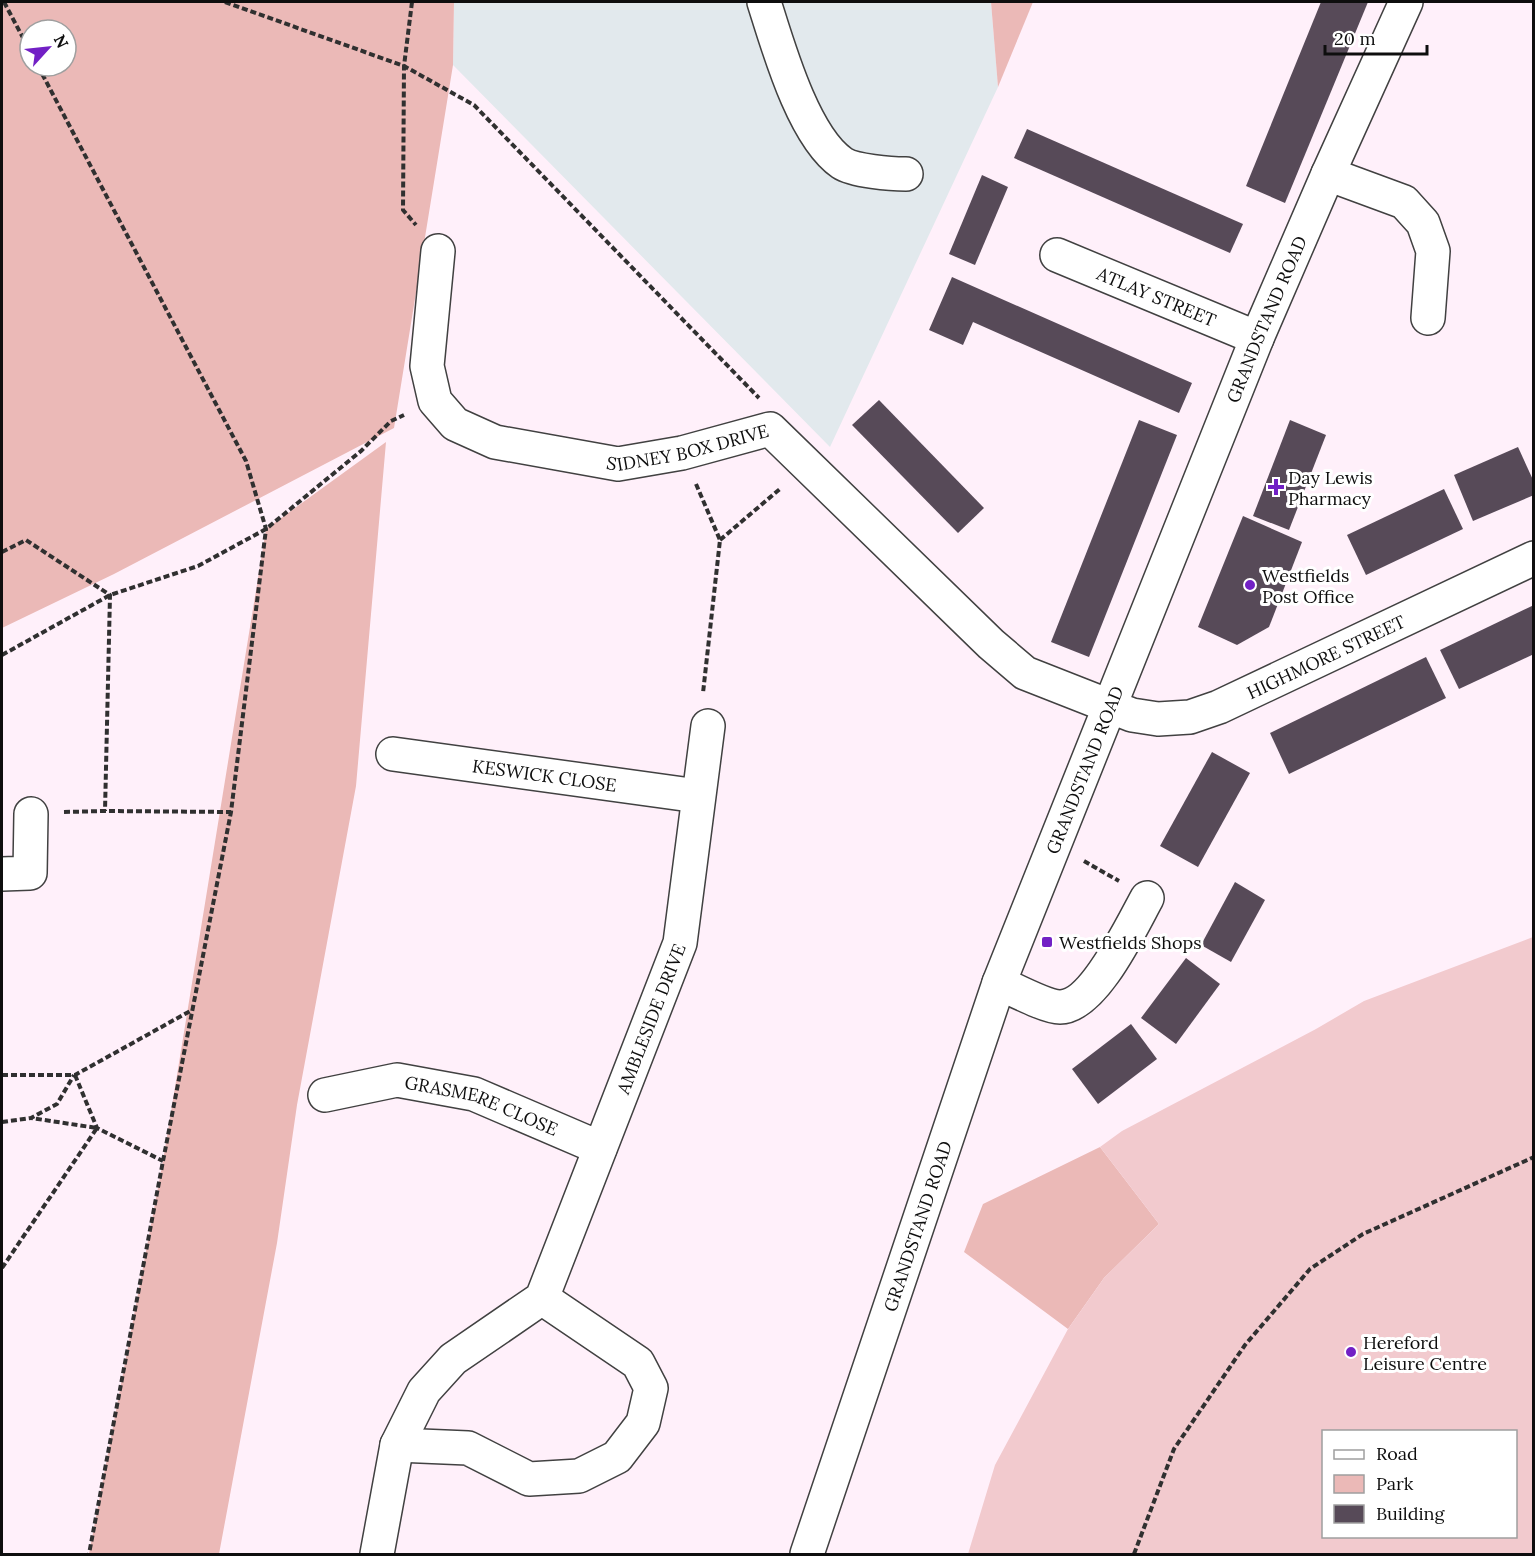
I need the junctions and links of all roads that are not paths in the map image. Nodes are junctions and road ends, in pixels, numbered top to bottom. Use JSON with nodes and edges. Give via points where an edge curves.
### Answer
{"nodes":[{"id":1,"x":764,"y":2,"type":"edge"},
{"id":2,"x":1406,"y":2,"type":"edge"},
{"id":3,"x":906,"y":174,"type":"dead end"},
{"id":4,"x":1328,"y":174,"type":"junction"},
{"id":5,"x":438,"y":251,"type":"road end"},
{"id":6,"x":1057,"y":255,"type":"dead end"},
{"id":7,"x":1428,"y":318,"type":"dead end"},
{"id":8,"x":1257,"y":338,"type":"junction"},
{"id":9,"x":1533,"y":558,"type":"edge"},
{"id":10,"x":1110,"y":706,"type":"junction"},
{"id":11,"x":708,"y":726,"type":"road end"},
{"id":12,"x":393,"y":754,"type":"dead end"},
{"id":13,"x":698,"y":796,"type":"junction"},
{"id":14,"x":31,"y":814,"type":"road end"},
{"id":15,"x":2,"y":874,"type":"edge"},
{"id":16,"x":1147,"y":898,"type":"road end"},
{"id":17,"x":999,"y":983,"type":"junction"},
{"id":18,"x":325,"y":1095,"type":"dead end"},
{"id":19,"x":600,"y":1148,"type":"junction"},
{"id":20,"x":542,"y":1298,"type":"junction"},
{"id":21,"x":397,"y":1445,"type":"junction"},
{"id":22,"x":377,"y":1554,"type":"edge"},
{"id":23,"x":807,"y":1554,"type":"edge"}],
"edges":[{"from":1,"to":3,"type":"street","via":[[789,78],[818,138],[843,164],[885,174]]},
{"from":2,"to":4,"type":"street","name":"GRANDSTAND ROAD"},
{"from":4,"to":7,"type":"street","via":[[1404,202],[1423,223],[1433,251]]},
{"from":4,"to":8,"type":"street","name":"GRANDSTAND ROAD"},
{"from":5,"to":10,"type":"street","name":"SIDNEY BOX DRIVE","via":[[428,366],[435,401],[455,424],[495,442],[618,464],[682,453],[770,429],[990,644],[1025,673]]},
{"from":6,"to":8,"type":"street","name":"ATLAY STREET"},
{"from":8,"to":10,"type":"street","name":"GRANDSTAND ROAD"},
{"from":9,"to":10,"type":"street","name":"HIGHMORE STREET","via":[[1219,707],[1190,717],[1158,719]]},
{"from":10,"to":17,"type":"street","name":"GRANDSTAND ROAD"},
{"from":11,"to":13,"type":"street","name":"AMBLESIDE DRIVE"},
{"from":12,"to":13,"type":"street","name":"KESWICK CLOSE"},
{"from":13,"to":19,"type":"street","name":"AMBLESIDE DRIVE","via":[[680,943]]},
{"from":14,"to":15,"type":"street","via":[[30,873]]},
{"from":16,"to":17,"type":"street","via":[[1108,967],[1080,1000],[1060,1007]]},
{"from":17,"to":23,"type":"street","name":"GRANDSTAND ROAD"},
{"from":18,"to":19,"type":"street","name":"GRASMERE CLOSE","via":[[397,1080],[474,1094]]},
{"from":19,"to":20,"type":"street","name":"AMBLESIDE DRIVE"},
{"from":20,"to":21,"type":"street","via":[[453,1359],[424,1390]]},
{"from":20,"to":21,"type":"street","via":[[638,1363],[651,1388],[643,1423],[617,1457],[579,1476],[529,1479],[468,1448]]},
{"from":21,"to":22,"type":"street"}]}
